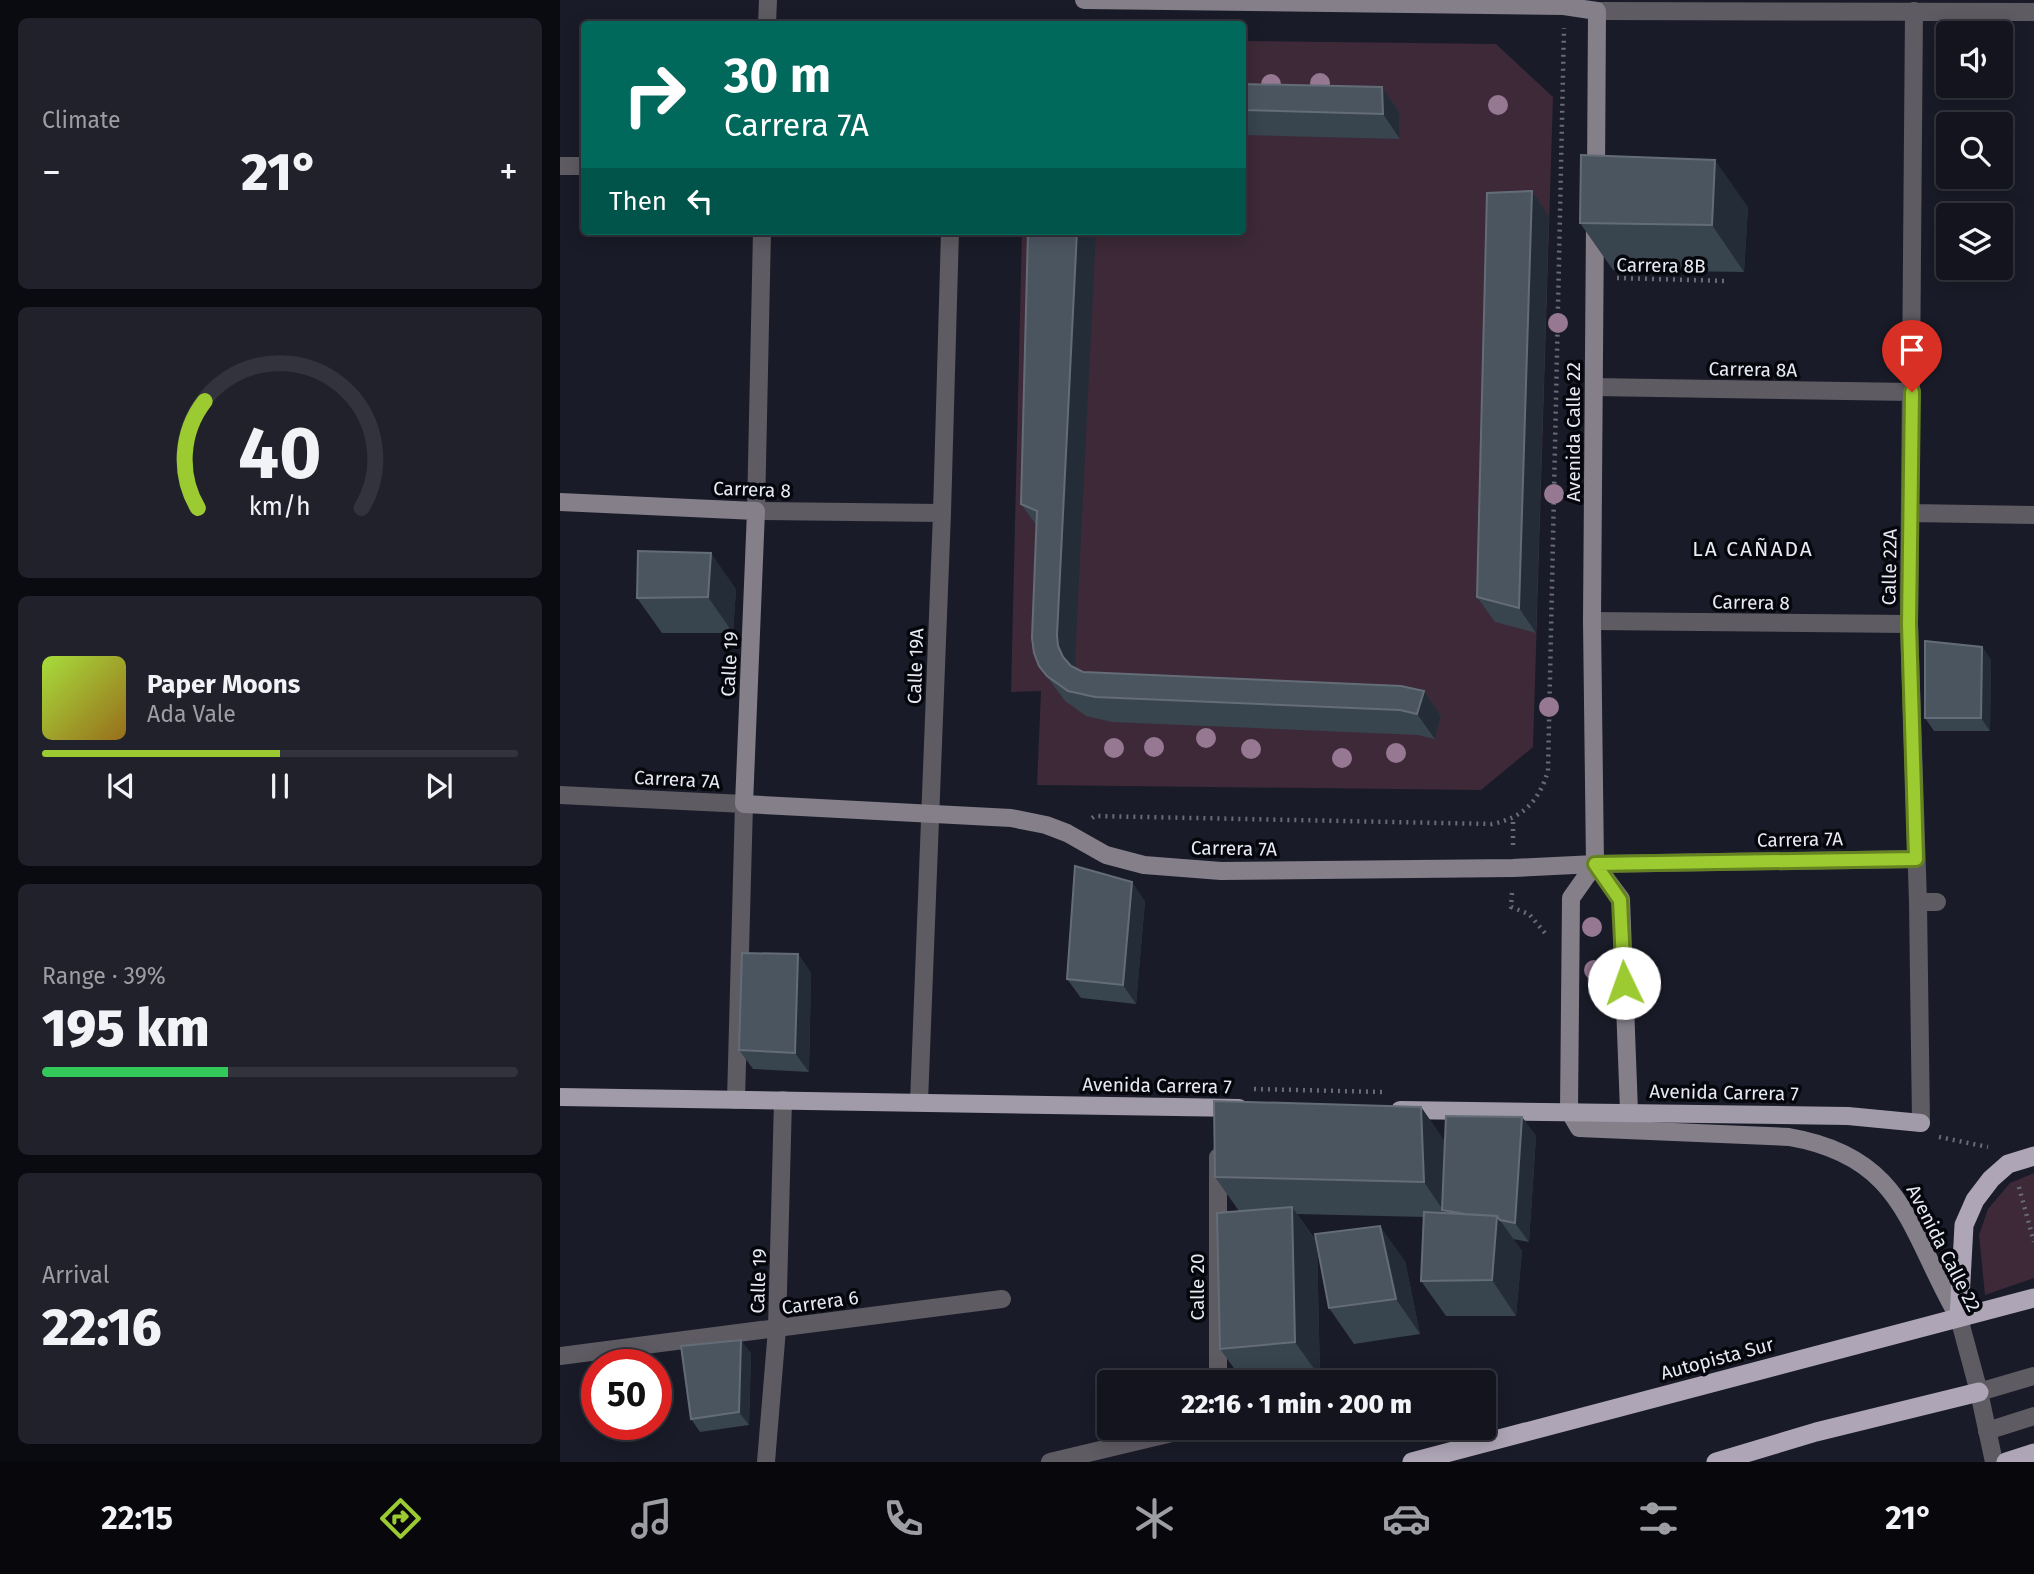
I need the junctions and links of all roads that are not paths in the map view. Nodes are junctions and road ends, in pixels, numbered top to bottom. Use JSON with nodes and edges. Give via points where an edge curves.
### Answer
{"nodes":[{"id":1,"x":768,"y":0,"type":"edge"},
{"id":2,"x":1084,"y":0,"type":"edge"},
{"id":3,"x":1155,"y":0,"type":"edge"},
{"id":4,"x":2002,"y":0,"type":"edge"},
{"id":5,"x":1237,"y":1,"type":"edge"},
{"id":6,"x":1399,"y":2,"type":"edge"},
{"id":7,"x":1598,"y":6,"type":"edge"},
{"id":8,"x":1840,"y":6,"type":"edge"},
{"id":9,"x":1914,"y":12,"type":"junction"},
{"id":10,"x":2028,"y":12,"type":"edge"},
{"id":11,"x":767,"y":21,"type":"edge"},
{"id":12,"x":560,"y":166,"type":"edge"},
{"id":13,"x":581,"y":166,"type":"edge"},
{"id":14,"x":762,"y":235,"type":"edge"},
{"id":15,"x":950,"y":235,"type":"edge"},
{"id":16,"x":1594,"y":387,"type":"junction"},
{"id":17,"x":1912,"y":392,"type":"junction"},
{"id":18,"x":560,"y":502,"type":"edge"},
{"id":19,"x":757,"y":511,"type":"junction"},
{"id":20,"x":942,"y":513,"type":"junction"},
{"id":21,"x":1911,"y":513,"type":"junction"},
{"id":22,"x":2034,"y":515,"type":"edge"},
{"id":23,"x":1592,"y":621,"type":"junction"},
{"id":24,"x":1909,"y":624,"type":"junction"},
{"id":25,"x":560,"y":794,"type":"edge"},
{"id":26,"x":744,"y":804,"type":"junction"},
{"id":27,"x":930,"y":814,"type":"junction"},
{"id":28,"x":1916,"y":859,"type":"junction"},
{"id":29,"x":1595,"y":864,"type":"junction"},
{"id":30,"x":1918,"y":902,"type":"junction"},
{"id":31,"x":1937,"y":902,"type":"dead end"},
{"id":32,"x":560,"y":1097,"type":"edge"},
{"id":33,"x":736,"y":1100,"type":"junction"},
{"id":34,"x":783,"y":1100,"type":"junction"},
{"id":35,"x":919,"y":1102,"type":"junction"},
{"id":36,"x":1257,"y":1108,"type":"edge"},
{"id":37,"x":1379,"y":1109,"type":"edge"},
{"id":38,"x":1569,"y":1111,"type":"junction"},
{"id":39,"x":1629,"y":1111,"type":"junction"},
{"id":40,"x":1217,"y":1122,"type":"junction"},
{"id":41,"x":1921,"y":1123,"type":"joint"},
{"id":42,"x":2034,"y":1156,"type":"edge"},
{"id":43,"x":2034,"y":1298,"type":"edge"},
{"id":44,"x":1002,"y":1299,"type":"dead end"},
{"id":45,"x":1959,"y":1318,"type":"junction"},
{"id":46,"x":777,"y":1329,"type":"junction"},
{"id":47,"x":560,"y":1356,"type":"edge"},
{"id":48,"x":1218,"y":1370,"type":"edge"},
{"id":49,"x":2034,"y":1376,"type":"edge"},
{"id":50,"x":1979,"y":1392,"type":"junction"},
{"id":51,"x":2034,"y":1416,"type":"edge"},
{"id":52,"x":1987,"y":1431,"type":"junction"},
{"id":53,"x":1143,"y":1440,"type":"edge"},
{"id":54,"x":2034,"y":1453,"type":"edge"},
{"id":55,"x":766,"y":1462,"type":"edge"},
{"id":56,"x":1050,"y":1462,"type":"edge"},
{"id":57,"x":1412,"y":1462,"type":"edge"},
{"id":58,"x":1716,"y":1462,"type":"edge"},
{"id":59,"x":1994,"y":1462,"type":"edge"},
{"id":60,"x":2006,"y":1462,"type":"edge"}],
"edges":[{"from":1,"to":11,"type":"street"},
{"from":2,"to":3,"type":"main road"},
{"from":3,"to":5,"type":"main road"},
{"from":4,"to":10,"type":"street","via":[[2002,4]]},
{"from":5,"to":6,"type":"main road"},
{"from":6,"to":7,"type":"main road"},
{"from":7,"to":8,"type":"street"},
{"from":7,"to":16,"type":"main road","name":"Avenida Calle 22"},
{"from":8,"to":9,"type":"street"},
{"from":9,"to":10,"type":"street"},
{"from":9,"to":17,"type":"street","name":"Calle 22A"},
{"from":12,"to":13,"type":"street"},
{"from":14,"to":19,"type":"street","name":"Calle 19"},
{"from":15,"to":20,"type":"street","name":"Calle 19A"},
{"from":16,"to":17,"type":"street","name":"Carrera 8A"},
{"from":16,"to":23,"type":"main road","name":"Avenida Calle 22"},
{"from":17,"to":21,"type":"street","name":"Calle 22A"},
{"from":18,"to":19,"type":"main road","name":"Carrera 8"},
{"from":19,"to":20,"type":"street","name":"Carrera 8"},
{"from":19,"to":26,"type":"main road","name":"Calle 19"},
{"from":20,"to":27,"type":"street","name":"Calle 19A"},
{"from":21,"to":22,"type":"street"},
{"from":21,"to":24,"type":"street","name":"Calle 22A"},
{"from":23,"to":24,"type":"street","name":"Carrera 8"},
{"from":23,"to":29,"type":"main road","name":"Avenida Calle 22"},
{"from":24,"to":28,"type":"street","name":"Calle 22A"},
{"from":25,"to":26,"type":"street","name":"Carrera 7A"},
{"from":26,"to":27,"type":"main road","name":"Carrera 7A"},
{"from":26,"to":33,"type":"street","name":"Calle 19"},
{"from":27,"to":29,"type":"main road","name":"Carrera 7A","via":[[1011,818],[1046,825],[1106,855],[1144,865],[1221,871]]},
{"from":27,"to":35,"type":"street","name":"Calle 19A"},
{"from":28,"to":29,"type":"street","name":"Carrera 7A"},
{"from":28,"to":30,"type":"street","name":"Calle 22A"},
{"from":29,"to":38,"type":"main road","via":[[1571,898]]},
{"from":29,"to":39,"type":"main road","via":[[1620,900]]},
{"from":30,"to":31,"type":"street"},
{"from":30,"to":41,"type":"street","name":"Calle 22A"},
{"from":32,"to":33,"type":"main road","name":"Avenida Carrera 7"},
{"from":33,"to":34,"type":"main road","name":"Avenida Carrera 7"},
{"from":34,"to":35,"type":"main road","name":"Avenida Carrera 7"},
{"from":34,"to":46,"type":"street","name":"Calle 19"},
{"from":35,"to":40,"type":"main road","name":"Avenida Carrera 7"},
{"from":36,"to":40,"type":"main road","name":"Avenida Carrera 7"},
{"from":37,"to":38,"type":"main road","name":"Avenida Carrera 7"},
{"from":38,"to":39,"type":"main road","name":"Avenida Carrera 7"},
{"from":38,"to":45,"type":"main road","name":"Avenida Calle 22","via":[[1579,1128],[1789,1137],[1819,1142],[1858,1160],[1906,1211]]},
{"from":39,"to":41,"type":"main road","name":"Avenida Carrera 7","via":[[1848,1116]]},
{"from":40,"to":48,"type":"street","name":"Calle 20"},
{"from":42,"to":45,"type":"highway","via":[[2008,1164],[1975,1200],[1964,1225]]},
{"from":43,"to":45,"type":"highway","name":"Autopista Sur"},
{"from":44,"to":46,"type":"street","name":"Carrera 6"},
{"from":45,"to":50,"type":"street","name":"Avenida Calle 22"},
{"from":45,"to":57,"type":"highway","name":"Autopista Sur"},
{"from":46,"to":47,"type":"street","name":"Carrera 6"},
{"from":46,"to":55,"type":"street","name":"Calle 19"},
{"from":49,"to":50,"type":"street"},
{"from":50,"to":52,"type":"street","name":"Avenida Calle 22"},
{"from":50,"to":58,"type":"highway"},
{"from":51,"to":52,"type":"street"},
{"from":52,"to":59,"type":"street","name":"Avenida Calle 22"},
{"from":53,"to":56,"type":"street"},
{"from":54,"to":60,"type":"highway"}]}
